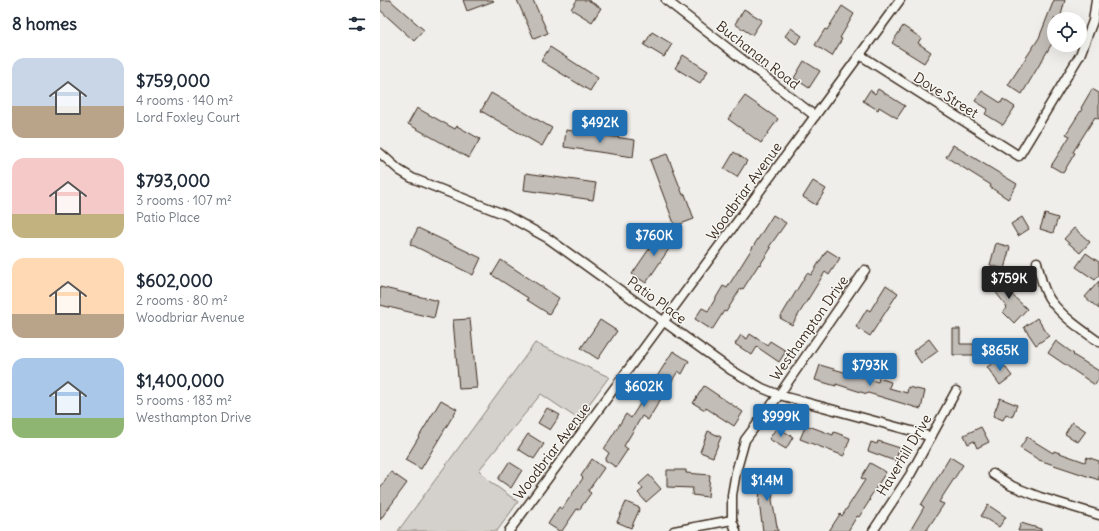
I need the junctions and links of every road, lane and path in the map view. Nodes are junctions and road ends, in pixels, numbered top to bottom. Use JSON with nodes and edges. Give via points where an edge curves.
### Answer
{"nodes":[{"id":1,"x":666,"y":0,"type":"edge"},
{"id":2,"x":900,"y":0,"type":"edge"},
{"id":3,"x":1096,"y":0,"type":"edge"},
{"id":4,"x":860,"y":55,"type":"junction"},
{"id":5,"x":816,"y":116,"type":"junction"},
{"id":6,"x":380,"y":152,"type":"edge"},
{"id":7,"x":1037,"y":262,"type":"dead end"},
{"id":8,"x":865,"y":270,"type":"dead end"},
{"id":9,"x":665,"y":322,"type":"junction"},
{"id":10,"x":1099,"y":342,"type":"edge"},
{"id":11,"x":956,"y":391,"type":"dead end"},
{"id":12,"x":779,"y":395,"type":"junction"},
{"id":13,"x":931,"y":437,"type":"junction"},
{"id":14,"x":993,"y":474,"type":"dead end"},
{"id":15,"x":1099,"y":514,"type":"edge"},
{"id":16,"x":732,"y":520,"type":"junction"},
{"id":17,"x":674,"y":530,"type":"edge"},
{"id":18,"x":509,"y":531,"type":"edge"},
{"id":19,"x":736,"y":531,"type":"edge"},
{"id":20,"x":873,"y":531,"type":"edge"}],
"edges":[{"from":1,"to":5,"type":"street","name":"Buchanan Road"},
{"from":2,"to":4,"type":"street","name":"Woodbriar Avenue"},
{"from":3,"to":4,"type":"street","name":"Dove Street","via":[[1092,21],[1080,55],[1019,156]]},
{"from":4,"to":5,"type":"street","name":"Woodbriar Avenue"},
{"from":5,"to":9,"type":"street","name":"Woodbriar Avenue"},
{"from":6,"to":9,"type":"street","name":"Patio Place","via":[[412,178],[506,215],[549,239]]},
{"from":7,"to":10,"type":"street","via":[[1051,300],[1071,322]]},
{"from":8,"to":12,"type":"street","name":"Westhampton Drive"},
{"from":9,"to":12,"type":"street","name":"Patio Place","via":[[731,370]]},
{"from":9,"to":18,"type":"street","name":"Woodbriar Avenue"},
{"from":11,"to":13,"type":"street","name":"Haverhill Drive"},
{"from":12,"to":13,"type":"street","name":"Patio Place"},
{"from":12,"to":16,"type":"street","name":"Westhampton Drive","via":[[745,440],[732,495]]},
{"from":13,"to":20,"type":"street","name":"Haverhill Drive","via":[[910,475]]},
{"from":14,"to":15,"type":"street","via":[[1012,486],[1033,494]]},
{"from":16,"to":17,"type":"street"},
{"from":16,"to":19,"type":"street","name":"Westhampton Drive"}]}
